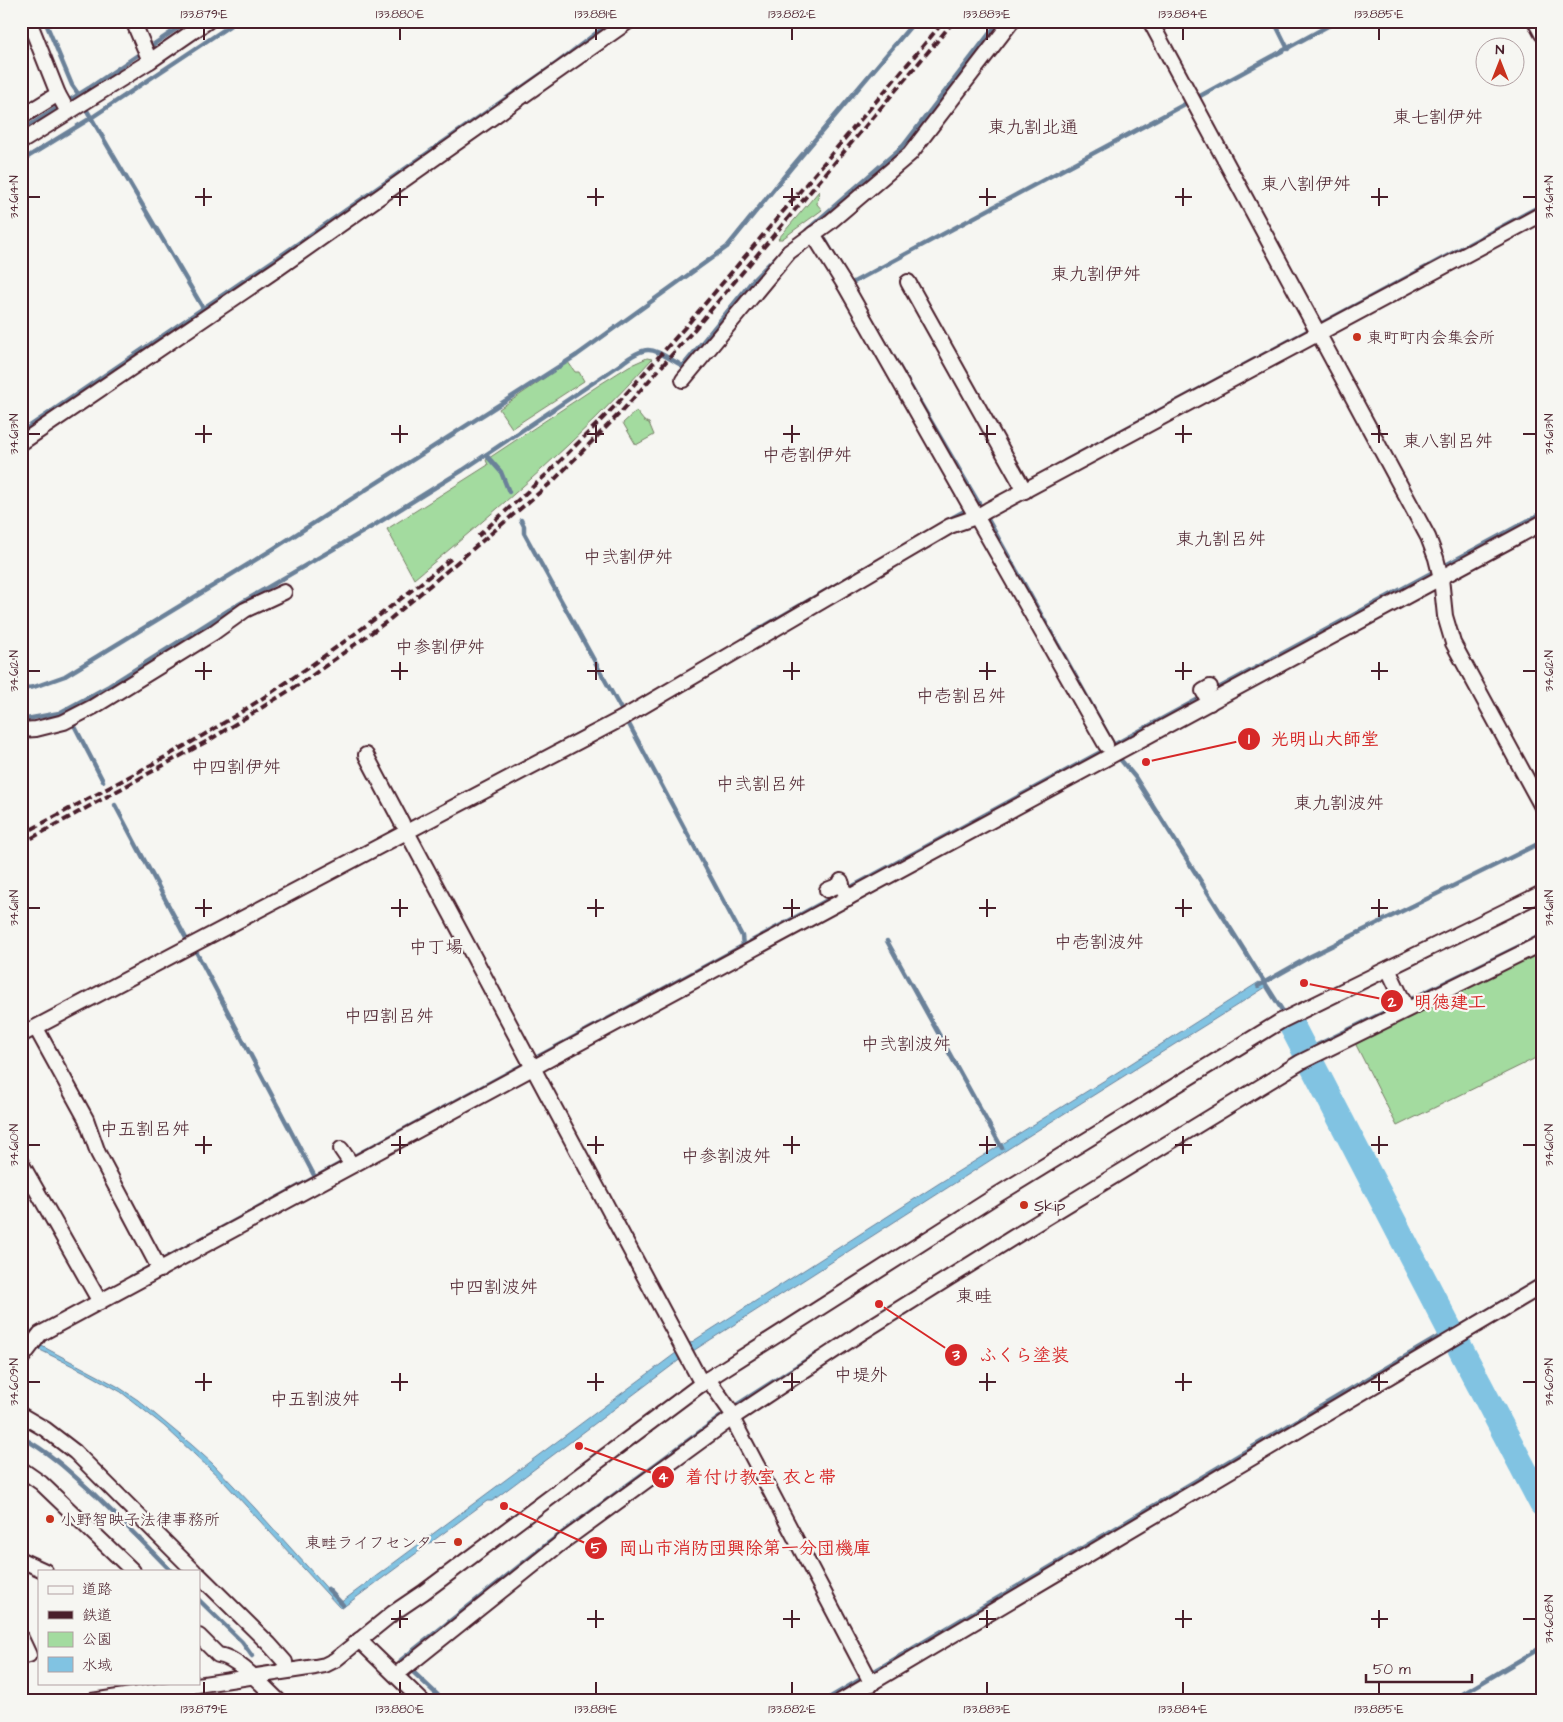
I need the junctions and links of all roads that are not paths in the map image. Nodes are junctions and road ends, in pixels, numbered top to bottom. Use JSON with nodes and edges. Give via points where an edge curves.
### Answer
{"nodes":[{"id":1,"x":133,"y":21,"type":"edge"},
{"id":2,"x":208,"y":21,"type":"edge"},
{"id":3,"x":629,"y":21,"type":"edge"},
{"id":4,"x":1012,"y":21,"type":"edge"},
{"id":5,"x":1150,"y":21,"type":"edge"},
{"id":6,"x":1535,"y":21,"type":"edge"},
{"id":7,"x":27,"y":25,"type":"edge"},
{"id":8,"x":1542,"y":34,"type":"edge"},
{"id":9,"x":147,"y":54,"type":"junction"},
{"id":10,"x":63,"y":103,"type":"junction"},
{"id":11,"x":21,"y":117,"type":"edge"},
{"id":12,"x":21,"y":142,"type":"edge"},
{"id":13,"x":1542,"y":214,"type":"edge"},
{"id":14,"x":818,"y":231,"type":"junction"},
{"id":15,"x":908,"y":282,"type":"dead end"},
{"id":16,"x":1317,"y":329,"type":"junction"},
{"id":17,"x":683,"y":380,"type":"dead end"},
{"id":18,"x":21,"y":444,"type":"edge"},
{"id":19,"x":1023,"y":486,"type":"junction"},
{"id":20,"x":981,"y":514,"type":"junction"},
{"id":21,"x":1542,"y":523,"type":"edge"},
{"id":22,"x":1439,"y":572,"type":"junction"},
{"id":23,"x":284,"y":592,"type":"dead end"},
{"id":24,"x":21,"y":730,"type":"edge"},
{"id":25,"x":1108,"y":740,"type":"dead end"},
{"id":26,"x":366,"y":755,"type":"dead end"},
{"id":27,"x":1542,"y":807,"type":"edge"},
{"id":28,"x":404,"y":827,"type":"junction"},
{"id":29,"x":844,"y":889,"type":"junction"},
{"id":30,"x":827,"y":890,"type":"dead end"},
{"id":31,"x":1542,"y":893,"type":"edge"},
{"id":32,"x":1542,"y":943,"type":"edge"},
{"id":33,"x":1388,"y":968,"type":"junction"},
{"id":34,"x":1405,"y":1005,"type":"junction"},
{"id":35,"x":36,"y":1028,"type":"junction"},
{"id":36,"x":21,"y":1035,"type":"edge"},
{"id":37,"x":530,"y":1064,"type":"junction"},
{"id":38,"x":21,"y":1163,"type":"edge"},
{"id":39,"x":158,"y":1265,"type":"junction"},
{"id":40,"x":1542,"y":1286,"type":"edge"},
{"id":41,"x":97,"y":1298,"type":"junction"},
{"id":42,"x":27,"y":1348,"type":"edge"},
{"id":43,"x":705,"y":1382,"type":"junction"},
{"id":44,"x":731,"y":1413,"type":"junction"},
{"id":45,"x":21,"y":1415,"type":"edge"},
{"id":46,"x":21,"y":1469,"type":"edge"},
{"id":47,"x":21,"y":1560,"type":"edge"},
{"id":48,"x":43,"y":1570,"type":"edge"},
{"id":49,"x":132,"y":1570,"type":"edge"},
{"id":50,"x":193,"y":1570,"type":"edge"},
{"id":51,"x":200,"y":1576,"type":"edge"},
{"id":52,"x":200,"y":1637,"type":"edge"},
{"id":53,"x":21,"y":1638,"type":"edge"},
{"id":54,"x":359,"y":1640,"type":"junction"},
{"id":55,"x":218,"y":1655,"type":"junction"},
{"id":56,"x":21,"y":1657,"type":"edge"},
{"id":57,"x":286,"y":1672,"type":"junction"},
{"id":58,"x":396,"y":1675,"type":"junction"},
{"id":59,"x":252,"y":1676,"type":"junction"},
{"id":60,"x":868,"y":1678,"type":"junction"},
{"id":61,"x":219,"y":1681,"type":"junction"},
{"id":62,"x":161,"y":1687,"type":"edge"},
{"id":63,"x":182,"y":1694,"type":"edge"},
{"id":64,"x":92,"y":1701,"type":"edge"},
{"id":65,"x":279,"y":1701,"type":"edge"},
{"id":66,"x":422,"y":1701,"type":"edge"},
{"id":67,"x":841,"y":1701,"type":"edge"}],
"edges":[{"from":1,"to":9,"type":"street"},
{"from":2,"to":9,"type":"street"},
{"from":3,"to":18,"type":"street","via":[[280,267]]},
{"from":4,"to":14,"type":"street","via":[[910,154]]},
{"from":5,"to":16,"type":"street"},
{"from":6,"to":8,"type":"street"},
{"from":7,"to":10,"type":"street"},
{"from":9,"to":10,"type":"street"},
{"from":10,"to":11,"type":"street"},
{"from":10,"to":12,"type":"street"},
{"from":13,"to":16,"type":"street"},
{"from":14,"to":17,"type":"street","via":[[789,252]]},
{"from":14,"to":20,"type":"street","via":[[846,287]]},
{"from":15,"to":19,"type":"street"},
{"from":16,"to":19,"type":"street"},
{"from":16,"to":22,"type":"street","via":[[1428,537]]},
{"from":19,"to":20,"type":"street"},
{"from":20,"to":25,"type":"street"},
{"from":20,"to":28,"type":"street","via":[[950,526],[625,716]]},
{"from":21,"to":22,"type":"street"},
{"from":22,"to":27,"type":"street","via":[[1445,616],[1453,643]]},
{"from":22,"to":29,"type":"street","via":[[1206,694],[872,879]]},
{"from":23,"to":24,"type":"street","via":[[245,610],[93,707],[64,722]]},
{"from":26,"to":28,"type":"street"},
{"from":28,"to":35,"type":"street"},
{"from":28,"to":37,"type":"street"},
{"from":29,"to":30,"type":"street"},
{"from":29,"to":37,"type":"street"},
{"from":31,"to":33,"type":"street"},
{"from":32,"to":34,"type":"street"},
{"from":33,"to":34,"type":"street"},
{"from":33,"to":43,"type":"street","via":[[1281,1021],[997,1195]]},
{"from":34,"to":44,"type":"street","via":[[1309,1058]]},
{"from":35,"to":36,"type":"street"},
{"from":35,"to":39,"type":"street","via":[[86,1119],[98,1153]]},
{"from":37,"to":39,"type":"street","via":[[347,1158]]},
{"from":37,"to":43,"type":"street","via":[[684,1351]]},
{"from":38,"to":41,"type":"street"},
{"from":39,"to":41,"type":"street"},
{"from":40,"to":60,"type":"street"},
{"from":41,"to":42,"type":"street","via":[[40,1334]]},
{"from":43,"to":44,"type":"street"},
{"from":43,"to":54,"type":"street"},
{"from":44,"to":58,"type":"street"},
{"from":44,"to":60,"type":"street"},
{"from":45,"to":50,"type":"street","via":[[45,1428],[75,1452]]},
{"from":46,"to":49,"type":"street","via":[[41,1483]]},
{"from":47,"to":48,"type":"street"},
{"from":51,"to":57,"type":"street","via":[[285,1662]]},
{"from":52,"to":55,"type":"street"},
{"from":53,"to":56,"type":"street","via":[[29,1655]]},
{"from":54,"to":57,"type":"street","via":[[325,1665]]},
{"from":54,"to":58,"type":"street"},
{"from":55,"to":59,"type":"street","via":[[232,1660]]},
{"from":55,"to":61,"type":"street","via":[[225,1665]]},
{"from":57,"to":59,"type":"street"},
{"from":58,"to":66,"type":"street"},
{"from":59,"to":61,"type":"street"},
{"from":59,"to":65,"type":"street"},
{"from":60,"to":67,"type":"street"},
{"from":61,"to":63,"type":"street"},
{"from":62,"to":63,"type":"street"},
{"from":62,"to":64,"type":"street"}]}
